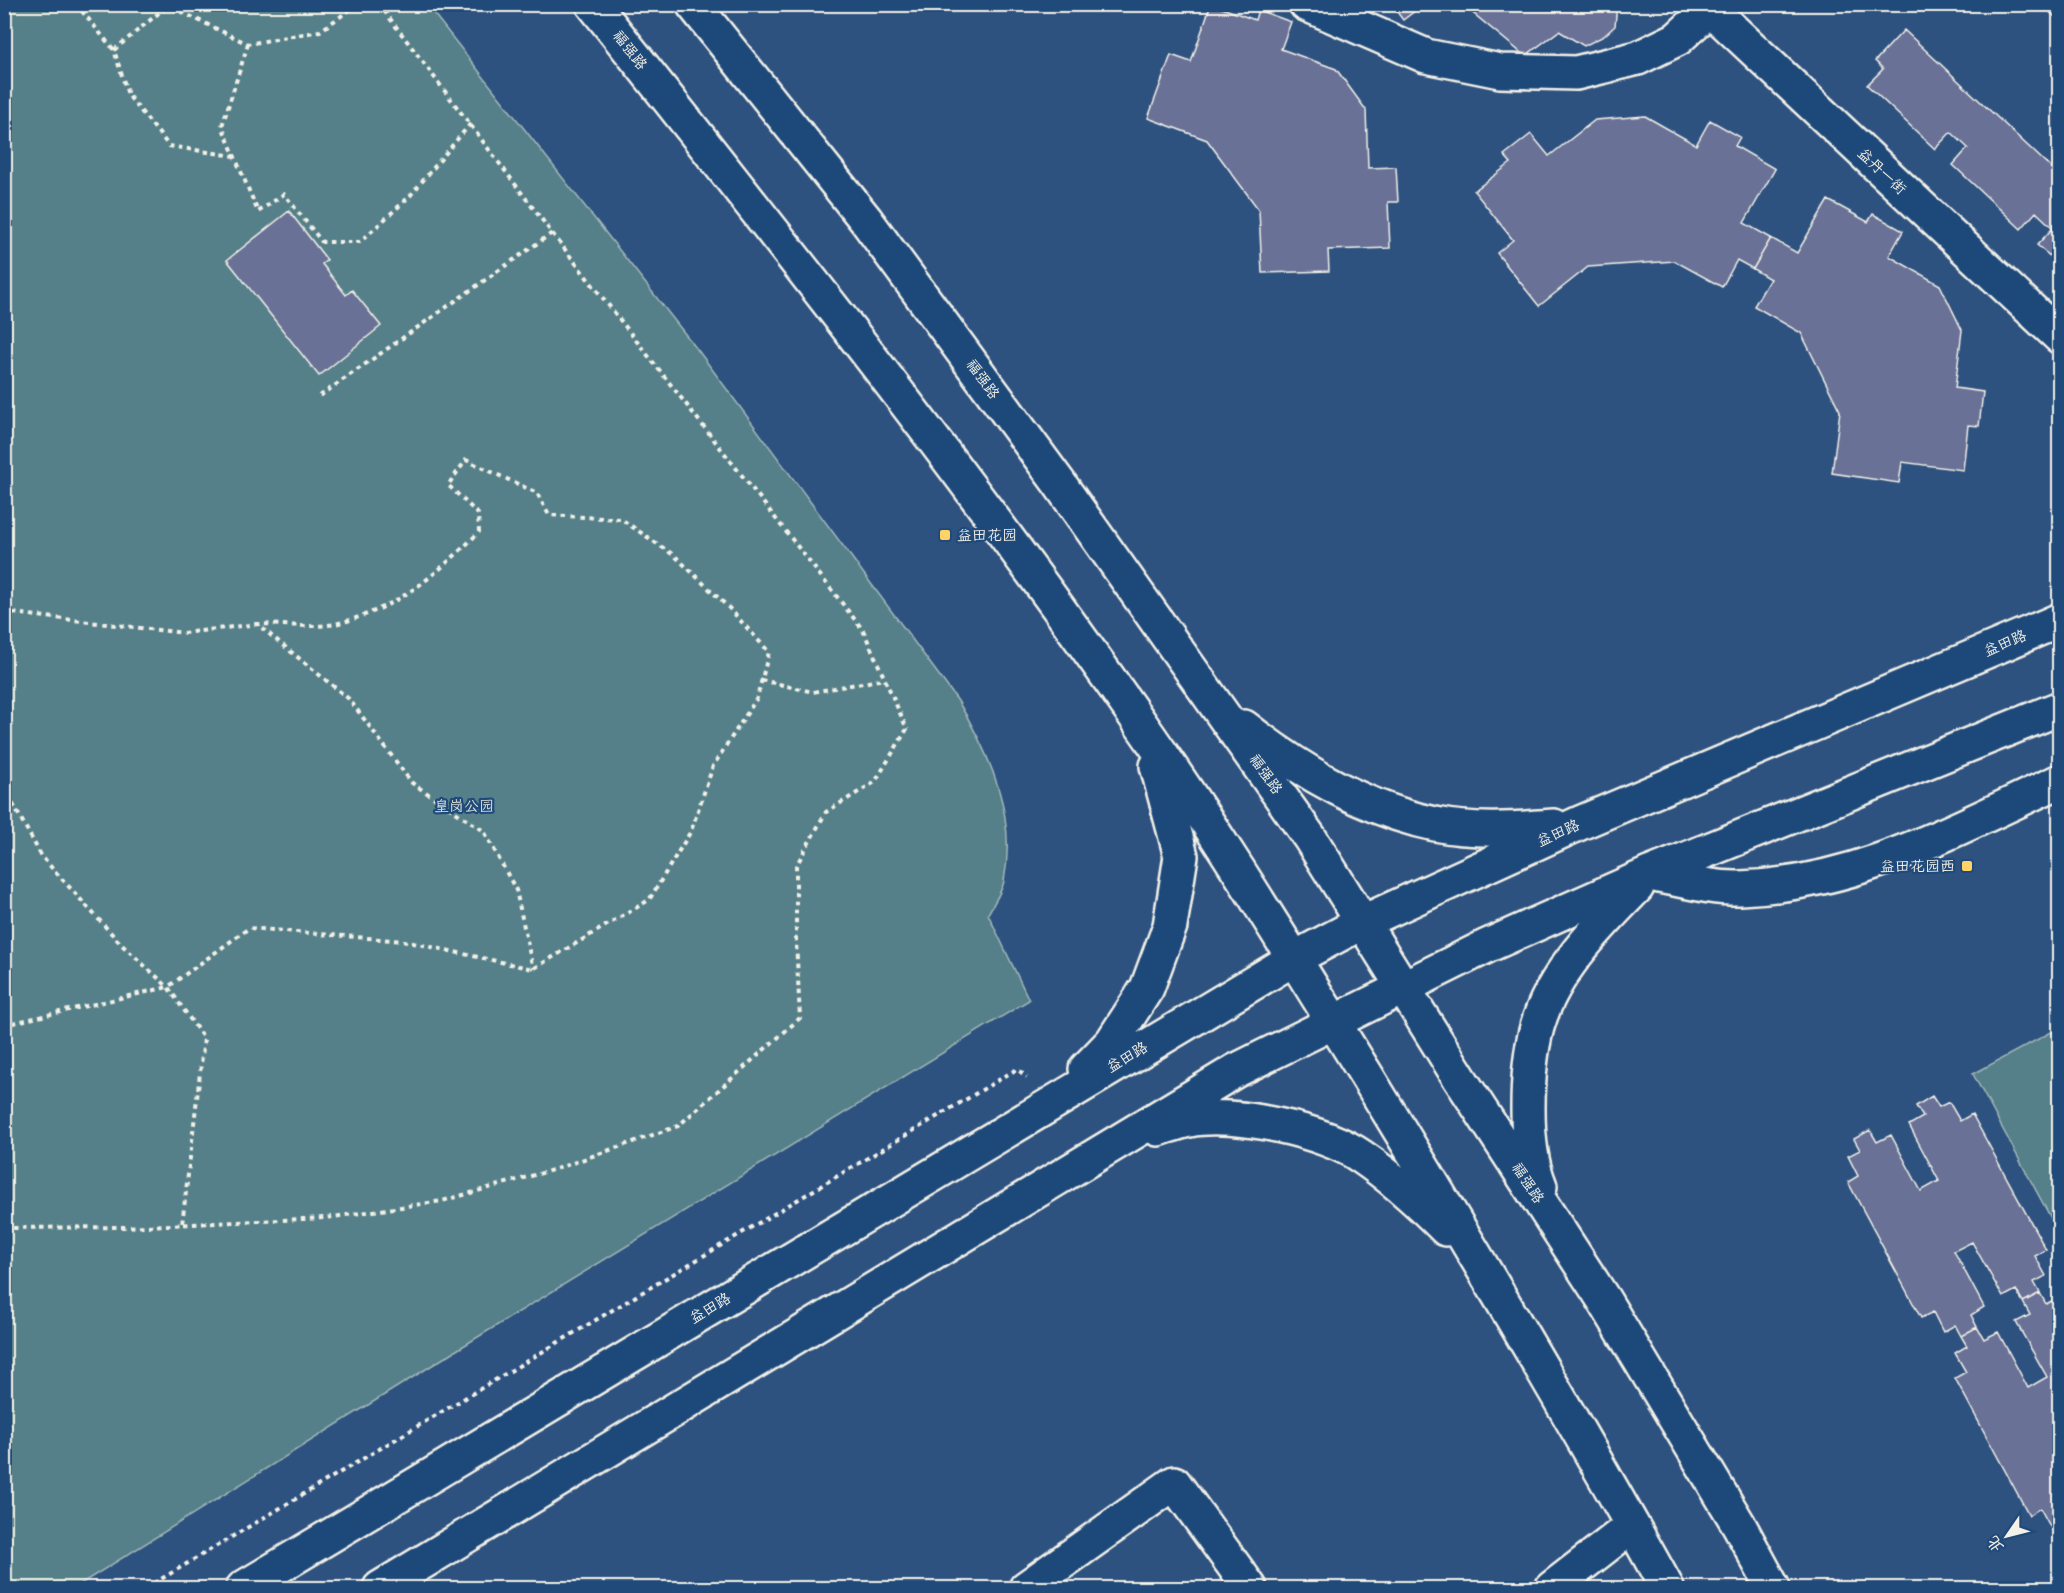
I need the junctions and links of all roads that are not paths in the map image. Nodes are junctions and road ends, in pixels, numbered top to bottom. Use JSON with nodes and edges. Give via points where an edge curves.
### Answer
{"nodes":[{"id":1,"x":593,"y":4,"type":"edge"},
{"id":2,"x":693,"y":4,"type":"edge"},
{"id":3,"x":1306,"y":4,"type":"edge"},
{"id":4,"x":1708,"y":7,"type":"edge"},
{"id":5,"x":2060,"y":337,"type":"edge"},
{"id":6,"x":2060,"y":620,"type":"edge"},
{"id":7,"x":1217,"y":705,"type":"junction"},
{"id":8,"x":2060,"y":708,"type":"edge"},
{"id":9,"x":1148,"y":734,"type":"junction"},
{"id":10,"x":2060,"y":781,"type":"edge"},
{"id":11,"x":1580,"y":823,"type":"junction"},
{"id":12,"x":1649,"y":874,"type":"junction"},
{"id":13,"x":1363,"y":922,"type":"junction"},
{"id":14,"x":1295,"y":958,"type":"junction"},
{"id":15,"x":1403,"y":987,"type":"junction"},
{"id":16,"x":1334,"y":1022,"type":"junction"},
{"id":17,"x":1055,"y":1100,"type":"junction"},
{"id":18,"x":1122,"y":1140,"type":"junction"},
{"id":19,"x":1561,"y":1235,"type":"junction"},
{"id":20,"x":1487,"y":1272,"type":"junction"},
{"id":21,"x":1632,"y":1526,"type":"junction"},
{"id":22,"x":243,"y":1588,"type":"edge"},
{"id":23,"x":381,"y":1588,"type":"edge"},
{"id":24,"x":1026,"y":1588,"type":"edge"},
{"id":25,"x":1250,"y":1588,"type":"edge"},
{"id":26,"x":1552,"y":1588,"type":"edge"},
{"id":27,"x":1667,"y":1588,"type":"edge"},
{"id":28,"x":1773,"y":1588,"type":"edge"}],
"edges":[{"from":1,"to":9,"type":"main road","name":"福强路","via":[[794,257],[997,524]]},
{"from":2,"to":7,"type":"main road","name":"福强路","via":[[866,220]]},
{"from":3,"to":4,"type":"main road","via":[[1425,56],[1500,71],[1576,73],[1638,58],[1677,39]]},
{"from":4,"to":5,"type":"main road","name":"益丹一街"},
{"from":6,"to":11,"type":"main road","name":"益田路"},
{"from":7,"to":11,"type":"main road","via":[[1272,749],[1324,782],[1390,810],[1435,824],[1507,830]]},
{"from":7,"to":13,"type":"main road","name":"福强路"},
{"from":8,"to":12,"type":"main road"},
{"from":9,"to":14,"type":"main road","name":"福强路"},
{"from":9,"to":17,"type":"main road","via":[[1180,856],[1170,926],[1147,988],[1112,1042]]},
{"from":10,"to":12,"type":"main road","via":[[1889,859],[1811,882],[1737,888]]},
{"from":11,"to":13,"type":"main road","name":"益田路"},
{"from":12,"to":15,"type":"main road"},
{"from":12,"to":19,"type":"main road","via":[[1562,974],[1537,1027],[1528,1085],[1528,1137],[1538,1180]]},
{"from":13,"to":14,"type":"main road","name":"益田路"},
{"from":13,"to":15,"type":"main road","name":"福强路"},
{"from":14,"to":16,"type":"main road","name":"福强路"},
{"from":14,"to":17,"type":"main road","name":"益田路"},
{"from":15,"to":16,"type":"main road"},
{"from":15,"to":19,"type":"main road","name":"福强路"},
{"from":16,"to":18,"type":"main road","via":[[1235,1071]]},
{"from":16,"to":20,"type":"main road","name":"福强路"},
{"from":17,"to":22,"type":"main road","name":"益田路"},
{"from":18,"to":20,"type":"main road","via":[[1191,1119],[1246,1120],[1303,1130],[1360,1155],[1418,1201]]},
{"from":18,"to":23,"type":"main road"},
{"from":19,"to":28,"type":"main road","name":"福强路","via":[[1604,1300]]},
{"from":20,"to":21,"type":"main road","name":"福强路"},
{"from":21,"to":26,"type":"main road"},
{"from":21,"to":27,"type":"main road","name":"福强路"},
{"from":24,"to":25,"type":"main road","via":[[1174,1483]]}]}
